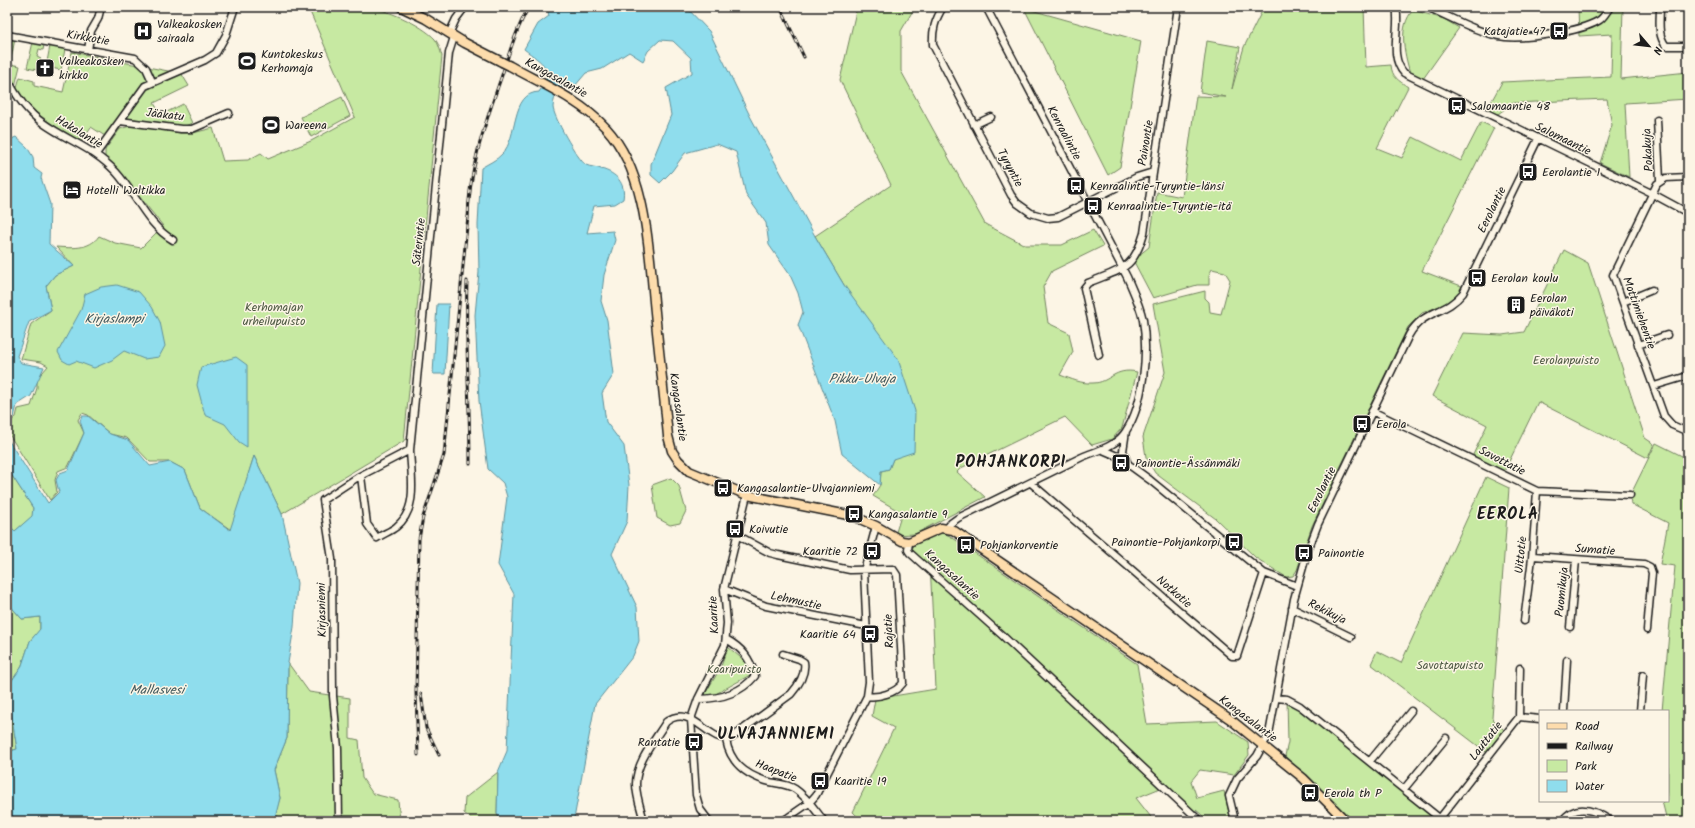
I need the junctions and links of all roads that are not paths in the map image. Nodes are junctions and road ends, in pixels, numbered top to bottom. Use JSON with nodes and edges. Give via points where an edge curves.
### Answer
{"nodes":[{"id":1,"x":101,"y":7,"type":"edge"},
{"id":2,"x":235,"y":7,"type":"edge"},
{"id":3,"x":401,"y":7,"type":"edge"},
{"id":4,"x":465,"y":7,"type":"edge"},
{"id":5,"x":943,"y":7,"type":"edge"},
{"id":6,"x":986,"y":7,"type":"edge"},
{"id":7,"x":1178,"y":7,"type":"edge"},
{"id":8,"x":1396,"y":7,"type":"edge"},
{"id":9,"x":1427,"y":7,"type":"edge"},
{"id":10,"x":1610,"y":7,"type":"edge"},
{"id":11,"x":1660,"y":7,"type":"edge"},
{"id":12,"x":7,"y":35,"type":"edge"},
{"id":13,"x":451,"y":36,"type":"junction"},
{"id":14,"x":1688,"y":46,"type":"edge"},
{"id":15,"x":88,"y":50,"type":"junction"},
{"id":16,"x":7,"y":78,"type":"edge"},
{"id":17,"x":152,"y":81,"type":"junction"},
{"id":18,"x":229,"y":113,"type":"dead end"},
{"id":19,"x":991,"y":117,"type":"dead end"},
{"id":20,"x":1657,"y":120,"type":"dead end"},
{"id":21,"x":120,"y":121,"type":"junction"},
{"id":22,"x":974,"y":125,"type":"junction"},
{"id":23,"x":1538,"y":139,"type":"junction"},
{"id":24,"x":96,"y":154,"type":"junction"},
{"id":25,"x":1153,"y":172,"type":"junction"},
{"id":26,"x":1688,"y":177,"type":"edge"},
{"id":27,"x":1660,"y":180,"type":"junction"},
{"id":28,"x":1651,"y":193,"type":"junction"},
{"id":29,"x":1088,"y":202,"type":"junction"},
{"id":30,"x":1688,"y":213,"type":"edge"},
{"id":31,"x":173,"y":240,"type":"dead end"},
{"id":32,"x":1123,"y":269,"type":"junction"},
{"id":33,"x":1652,"y":290,"type":"dead end"},
{"id":34,"x":1623,"y":302,"type":"junction"},
{"id":35,"x":1667,"y":335,"type":"dead end"},
{"id":36,"x":1638,"y":345,"type":"junction"},
{"id":37,"x":1098,"y":355,"type":"dead end"},
{"id":38,"x":1684,"y":377,"type":"dead end"},
{"id":39,"x":1654,"y":386,"type":"junction"},
{"id":40,"x":1372,"y":411,"type":"junction"},
{"id":41,"x":1126,"y":431,"type":"junction"},
{"id":42,"x":1688,"y":432,"type":"edge"},
{"id":43,"x":410,"y":450,"type":"junction"},
{"id":44,"x":1103,"y":450,"type":"junction"},
{"id":45,"x":1128,"y":464,"type":"junction"},
{"id":46,"x":361,"y":476,"type":"junction"},
{"id":47,"x":1032,"y":483,"type":"junction"},
{"id":48,"x":1537,"y":491,"type":"junction"},
{"id":49,"x":747,"y":495,"type":"junction"},
{"id":50,"x":1630,"y":495,"type":"dead end"},
{"id":51,"x":876,"y":526,"type":"junction"},
{"id":52,"x":947,"y":528,"type":"junction"},
{"id":53,"x":737,"y":535,"type":"junction"},
{"id":54,"x":909,"y":542,"type":"junction"},
{"id":55,"x":1533,"y":556,"type":"junction"},
{"id":56,"x":1576,"y":560,"type":"junction"},
{"id":57,"x":864,"y":571,"type":"junction"},
{"id":58,"x":1264,"y":573,"type":"junction"},
{"id":59,"x":1298,"y":586,"type":"junction"},
{"id":60,"x":724,"y":589,"type":"junction"},
{"id":61,"x":1292,"y":608,"type":"junction"},
{"id":62,"x":1524,"y":620,"type":"dead end"},
{"id":63,"x":866,"y":626,"type":"junction"},
{"id":64,"x":1570,"y":627,"type":"dead end"},
{"id":65,"x":1647,"y":630,"type":"dead end"},
{"id":66,"x":1351,"y":637,"type":"dead end"},
{"id":67,"x":726,"y":639,"type":"junction"},
{"id":68,"x":783,"y":654,"type":"dead end"},
{"id":69,"x":1568,"y":660,"type":"dead end"},
{"id":70,"x":1520,"y":668,"type":"dead end"},
{"id":71,"x":1643,"y":675,"type":"dead end"},
{"id":72,"x":867,"y":696,"type":"junction"},
{"id":73,"x":1276,"y":698,"type":"junction"},
{"id":74,"x":698,"y":699,"type":"junction"},
{"id":75,"x":1564,"y":710,"type":"edge"},
{"id":76,"x":1640,"y":710,"type":"edge"},
{"id":77,"x":1411,"y":711,"type":"dead end"},
{"id":78,"x":1519,"y":717,"type":"junction"},
{"id":79,"x":692,"y":719,"type":"junction"},
{"id":80,"x":1539,"y":719,"type":"edge"},
{"id":81,"x":1446,"y":738,"type":"dead end"},
{"id":82,"x":726,"y":740,"type":"junction"},
{"id":83,"x":1264,"y":745,"type":"junction"},
{"id":84,"x":1370,"y":761,"type":"junction"},
{"id":85,"x":1404,"y":789,"type":"junction"},
{"id":86,"x":809,"y":803,"type":"junction"},
{"id":87,"x":1441,"y":819,"type":"edge"},
{"id":88,"x":339,"y":821,"type":"edge"},
{"id":89,"x":644,"y":821,"type":"edge"},
{"id":90,"x":709,"y":821,"type":"edge"},
{"id":91,"x":783,"y":821,"type":"edge"},
{"id":92,"x":824,"y":821,"type":"edge"},
{"id":93,"x":1200,"y":821,"type":"edge"},
{"id":94,"x":1235,"y":821,"type":"edge"},
{"id":95,"x":1346,"y":821,"type":"edge"},
{"id":96,"x":1562,"y":821,"type":"edge"},
{"id":97,"x":1612,"y":821,"type":"edge"}],
"edges":[{"from":1,"to":15,"type":"street","via":[[91,31]]},
{"from":2,"to":17,"type":"street","via":[[226,35],[216,53],[205,60]]},
{"from":3,"to":13,"type":"main road","name":"Kangasalantie","via":[[426,19]]},
{"from":4,"to":13,"type":"street","name":"Säterintie","via":[[456,19]]},
{"from":5,"to":22,"type":"street","name":"Tyryntie","via":[[932,32],[933,45]]},
{"from":6,"to":29,"type":"street","name":"Kenraalintie"},
{"from":7,"to":25,"type":"street","name":"Painontie"},
{"from":8,"to":23,"type":"street","name":"Salomaantie","via":[[1396,62],[1404,73]]},
{"from":9,"to":10,"type":"street","via":[[1490,34],[1504,37],[1578,29],[1600,20]]},
{"from":11,"to":14,"type":"street","via":[[1662,42],[1666,46]]},
{"from":12,"to":15,"type":"street","name":"Kirkkotie"},
{"from":13,"to":43,"type":"street","name":"Säterintie"},
{"from":13,"to":49,"type":"main road","name":"Kangasalantie","bridge":true,"via":[[564,94],[591,112],[620,146],[629,163],[647,234],[668,436],[672,451],[683,466],[693,473]]},
{"from":15,"to":17,"type":"street","name":"Kirkkotie","via":[[135,58],[143,65]]},
{"from":16,"to":24,"type":"street","name":"Hakalantie","via":[[21,102],[36,118]]},
{"from":17,"to":21,"type":"street","via":[[145,86]]},
{"from":18,"to":21,"type":"street","name":"Jääkatu","via":[[192,129]]},
{"from":19,"to":22,"type":"street"},
{"from":20,"to":27,"type":"street","name":"Pokakuja"},
{"from":21,"to":24,"type":"street"},
{"from":22,"to":29,"type":"street","name":"Tyryntie","via":[[1012,194],[1023,208],[1038,216],[1058,217]]},
{"from":23,"to":28,"type":"street","name":"Salomaantie"},
{"from":23,"to":40,"type":"street","name":"Eerolantie","via":[[1463,293],[1452,304],[1422,318],[1415,325]]},
{"from":24,"to":31,"type":"street","name":"Hakalantie","via":[[116,172],[160,230]]},
{"from":25,"to":29,"type":"street","name":"Tyryntie","via":[[1137,177]]},
{"from":25,"to":32,"type":"street","name":"Painontie","via":[[1139,250]]},
{"from":26,"to":27,"type":"street"},
{"from":27,"to":28,"type":"street","name":"Mottimiehentie"},
{"from":28,"to":30,"type":"street","name":"Salomaantie"},
{"from":28,"to":34,"type":"street","name":"Mottimiehentie","via":[[1614,275]]},
{"from":29,"to":32,"type":"street","name":"Kenraalintie"},
{"from":32,"to":37,"type":"street","via":[[1088,283],[1084,288]]},
{"from":32,"to":41,"type":"street","via":[[1141,314],[1145,345],[1145,370],[1141,392]]},
{"from":33,"to":34,"type":"street"},
{"from":34,"to":36,"type":"street","name":"Mottimiehentie"},
{"from":35,"to":36,"type":"street"},
{"from":36,"to":39,"type":"street","name":"Mottimiehentie"},
{"from":38,"to":39,"type":"street"},
{"from":39,"to":42,"type":"street","name":"Mottimiehentie","via":[[1666,421]]},
{"from":40,"to":48,"type":"street","name":"Savottatie","via":[[1484,463]]},
{"from":40,"to":59,"type":"street","name":"Eerolantie","via":[[1314,533]]},
{"from":41,"to":44,"type":"street"},
{"from":41,"to":45,"type":"street","via":[[1123,451]]},
{"from":43,"to":46,"type":"street","name":"Kirjasniemi"},
{"from":43,"to":46,"type":"street","name":"Säterintie","via":[[412,498],[407,516],[396,527],[377,538],[367,524]]},
{"from":44,"to":45,"type":"street","via":[[1118,456]]},
{"from":44,"to":47,"type":"street","via":[[1082,457]]},
{"from":45,"to":58,"type":"street"},
{"from":46,"to":88,"type":"street","name":"Kirjasniemi","via":[[323,500],[332,559],[333,696],[338,748]]},
{"from":47,"to":52,"type":"street","via":[[958,518]]},
{"from":47,"to":58,"type":"street","name":"Notkotie","via":[[1232,656],[1237,656]]},
{"from":48,"to":50,"type":"street","name":"Savottatie"},
{"from":48,"to":55,"type":"street","name":"Uittotie"},
{"from":49,"to":51,"type":"main road","name":"Kangasalantie","via":[[853,516]]},
{"from":49,"to":53,"type":"street","name":"Kaaritie"},
{"from":51,"to":54,"type":"main road","name":"Kangasalantie","via":[[902,541]]},
{"from":51,"to":57,"type":"street"},
{"from":52,"to":54,"type":"main road","via":[[941,528]]},
{"from":52,"to":83,"type":"main road","name":"Kangasalantie","via":[[1230,719]]},
{"from":53,"to":57,"type":"street","via":[[770,553]]},
{"from":53,"to":60,"type":"street","name":"Kaaritie"},
{"from":54,"to":93,"type":"street","name":"Kangasalantie","via":[[910,553]]},
{"from":55,"to":56,"type":"street","name":"Sumatie"},
{"from":55,"to":62,"type":"street","name":"Uittotie"},
{"from":56,"to":64,"type":"street","name":"Puomikuja"},
{"from":56,"to":65,"type":"street","name":"Sumatie","via":[[1644,564],[1650,567],[1652,573]]},
{"from":57,"to":63,"type":"street"},
{"from":57,"to":72,"type":"street","name":"Rajatie","via":[[893,569],[897,575],[903,683],[900,688],[891,692],[875,697]]},
{"from":58,"to":59,"type":"street"},
{"from":59,"to":61,"type":"street","name":"Eerolantie"},
{"from":60,"to":63,"type":"street","name":"Lehmustie","via":[[765,606]]},
{"from":60,"to":67,"type":"street","name":"Kaaritie"},
{"from":61,"to":66,"type":"street","name":"Rekikuja"},
{"from":61,"to":73,"type":"street","name":"Eerolantie"},
{"from":63,"to":72,"type":"street","via":[[869,682]]},
{"from":67,"to":74,"type":"street","name":"Kaaritie","via":[[724,650]]},
{"from":67,"to":74,"type":"street","via":[[746,654],[755,676],[744,688],[718,697]]},
{"from":68,"to":82,"type":"street","via":[[804,662],[803,675],[798,686],[792,694]]},
{"from":69,"to":75,"type":"street"},
{"from":70,"to":78,"type":"street","name":"Lauttatie"},
{"from":71,"to":76,"type":"street"},
{"from":72,"to":86,"type":"street","via":[[816,795]]},
{"from":73,"to":83,"type":"street","via":[[1269,734]]},
{"from":73,"to":84,"type":"street","via":[[1300,706]]},
{"from":74,"to":79,"type":"street","name":"Kaaritie"},
{"from":77,"to":84,"type":"street"},
{"from":78,"to":80,"type":"street"},
{"from":78,"to":87,"type":"street","name":"Lauttatie"},
{"from":79,"to":82,"type":"street"},
{"from":79,"to":89,"type":"street","via":[[672,717],[666,722],[639,766],[636,786]]},
{"from":79,"to":90,"type":"street","name":"Kaaritie","via":[[696,795],[700,809]]},
{"from":81,"to":85,"type":"street"},
{"from":82,"to":86,"type":"street","name":"Haapatie","via":[[728,752],[734,763],[743,770],[765,781],[785,784],[795,789]]},
{"from":83,"to":94,"type":"street","via":[[1232,788],[1229,796]]},
{"from":83,"to":95,"type":"main road","name":"Kangasalantie","via":[[1303,778]]},
{"from":84,"to":85,"type":"street"},
{"from":85,"to":87,"type":"street"},
{"from":86,"to":91,"type":"street"},
{"from":86,"to":92,"type":"street","name":"Haapatie"},
{"from":96,"to":97,"type":"street","via":[[1568,813],[1576,810],[1599,813]]}]}
